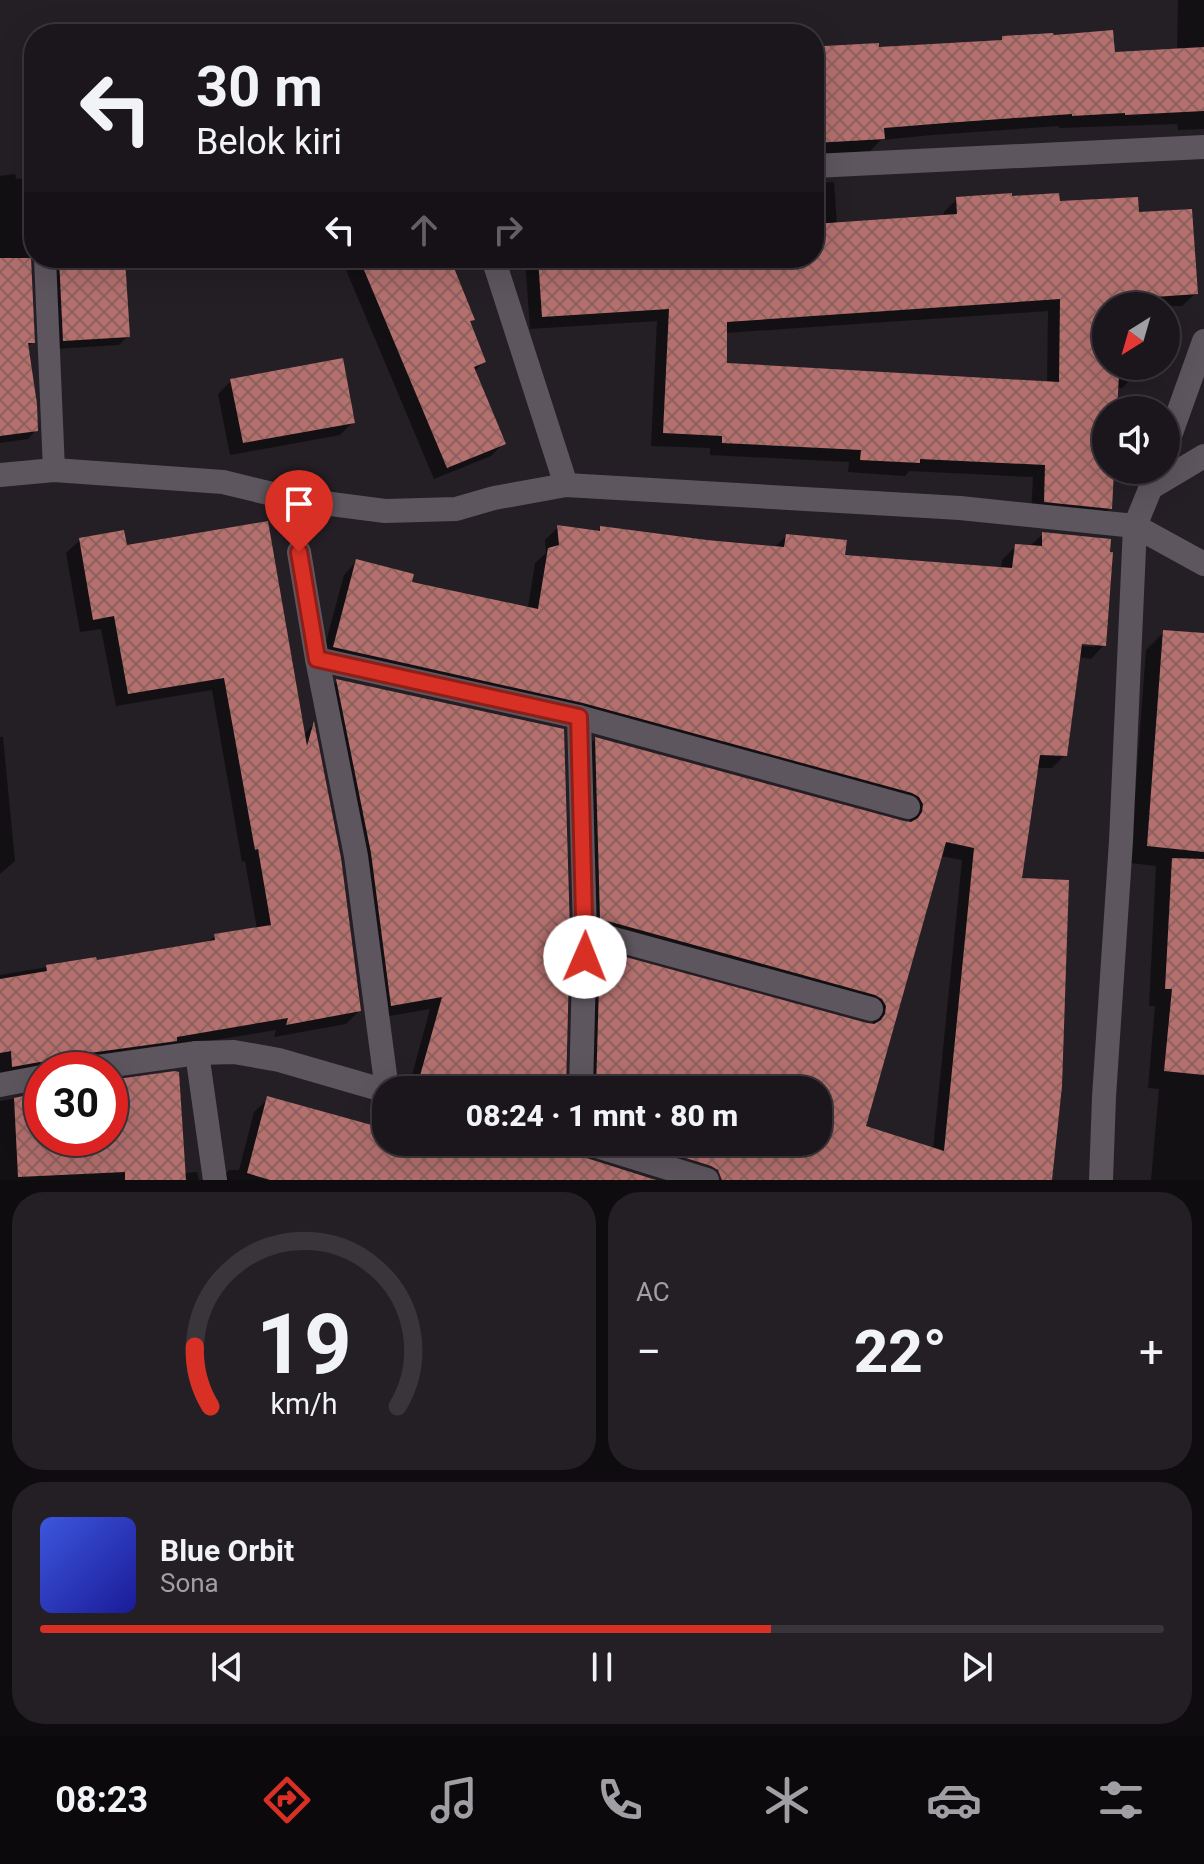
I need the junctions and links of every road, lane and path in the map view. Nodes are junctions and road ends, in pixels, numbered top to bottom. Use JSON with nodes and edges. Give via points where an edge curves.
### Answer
{"nodes":[{"id":1,"x":1204,"y":147,"type":"edge"},
{"id":2,"x":824,"y":166,"type":"edge"},
{"id":3,"x":45,"y":268,"type":"edge"},
{"id":4,"x":496,"y":268,"type":"edge"},
{"id":5,"x":1204,"y":341,"type":"edge"},
{"id":6,"x":1180,"y":408,"type":"edge"},
{"id":7,"x":1204,"y":456,"type":"edge"},
{"id":8,"x":1180,"y":467,"type":"edge"},
{"id":9,"x":54,"y":470,"type":"junction"},
{"id":10,"x":0,"y":475,"type":"edge"},
{"id":11,"x":1152,"y":484,"type":"edge"},
{"id":12,"x":566,"y":485,"type":"junction"},
{"id":13,"x":1135,"y":526,"type":"junction"},
{"id":14,"x":299,"y":552,"type":"dead end"},
{"id":15,"x":1204,"y":564,"type":"edge"},
{"id":16,"x":317,"y":659,"type":"junction"},
{"id":17,"x":579,"y":717,"type":"junction"},
{"id":18,"x":908,"y":807,"type":"dead end"},
{"id":19,"x":585,"y":931,"type":"junction"},
{"id":20,"x":871,"y":1009,"type":"dead end"},
{"id":21,"x":197,"y":1053,"type":"junction"},
{"id":22,"x":128,"y":1063,"type":"edge"},
{"id":23,"x":384,"y":1076,"type":"edge"},
{"id":24,"x":581,"y":1076,"type":"edge"},
{"id":25,"x":24,"y":1080,"type":"edge"},
{"id":26,"x":0,"y":1085,"type":"edge"},
{"id":27,"x":372,"y":1087,"type":"edge"},
{"id":28,"x":629,"y":1156,"type":"edge"},
{"id":29,"x":215,"y":1180,"type":"edge"},
{"id":30,"x":707,"y":1180,"type":"edge"},
{"id":31,"x":1101,"y":1180,"type":"edge"}],
"edges":[{"from":1,"to":2,"type":"street"},
{"from":3,"to":9,"type":"lane"},
{"from":4,"to":12,"type":"street"},
{"from":5,"to":6,"type":"street"},
{"from":7,"to":8,"type":"street"},
{"from":9,"to":10,"type":"street"},
{"from":9,"to":12,"type":"street","via":[[223,482],[293,499],[385,511],[456,509]]},
{"from":11,"to":13,"type":"street"},
{"from":12,"to":13,"type":"street","via":[[960,508]]},
{"from":13,"to":15,"type":"street"},
{"from":13,"to":31,"type":"street"},
{"from":14,"to":16,"type":"street"},
{"from":16,"to":17,"type":"street"},
{"from":16,"to":23,"type":"street","via":[[356,856]]},
{"from":17,"to":18,"type":"street"},
{"from":17,"to":19,"type":"street"},
{"from":19,"to":20,"type":"street"},
{"from":19,"to":24,"type":"street"},
{"from":21,"to":22,"type":"street"},
{"from":21,"to":27,"type":"street","via":[[234,1052],[279,1060]]},
{"from":21,"to":29,"type":"street"},
{"from":25,"to":26,"type":"street"},
{"from":28,"to":30,"type":"street"}]}
